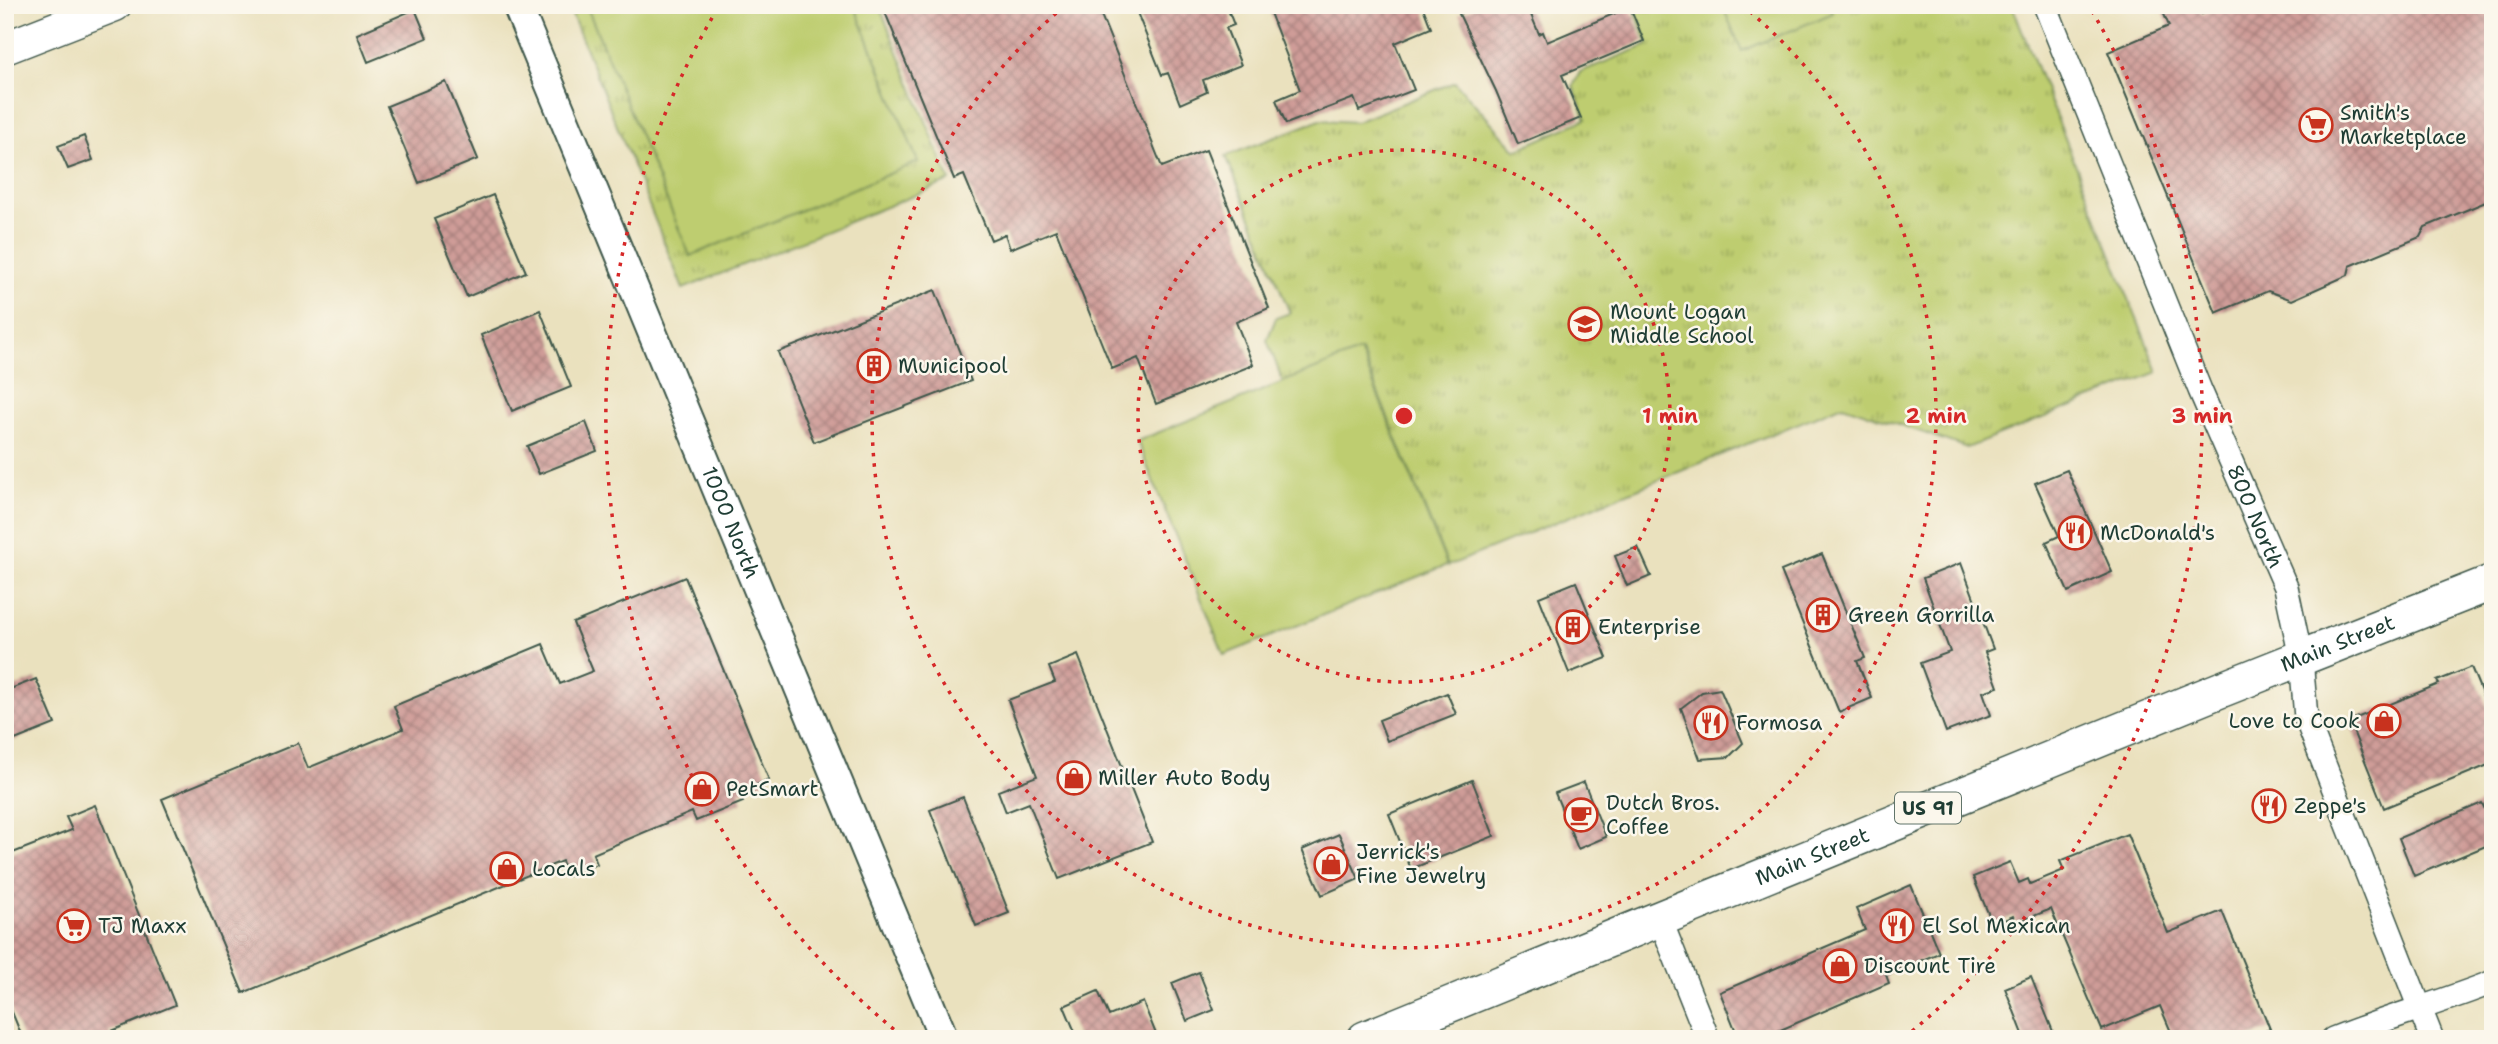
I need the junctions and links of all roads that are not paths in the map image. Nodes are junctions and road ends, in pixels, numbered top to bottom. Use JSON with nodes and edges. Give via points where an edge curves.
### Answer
{"nodes":[{"id":1,"x":114,"y":5,"type":"edge"},
{"id":2,"x":517,"y":5,"type":"edge"},
{"id":3,"x":2045,"y":5,"type":"edge"},
{"id":4,"x":5,"y":48,"type":"edge"},
{"id":5,"x":2493,"y":582,"type":"edge"},
{"id":6,"x":2301,"y":658,"type":"junction"},
{"id":7,"x":1660,"y":919,"type":"junction"},
{"id":8,"x":2493,"y":982,"type":"edge"},
{"id":9,"x":2419,"y":1008,"type":"junction"},
{"id":10,"x":944,"y":1039,"type":"edge"},
{"id":11,"x":1365,"y":1039,"type":"edge"},
{"id":12,"x":1708,"y":1039,"type":"edge"},
{"id":13,"x":2333,"y":1039,"type":"edge"},
{"id":14,"x":2432,"y":1039,"type":"edge"}],
"edges":[{"from":1,"to":4,"type":"main road"},
{"from":2,"to":10,"type":"street","name":"1000 North"},
{"from":3,"to":6,"type":"street","name":"800 North","via":[[2200,390],[2286,587]]},
{"from":5,"to":6,"type":"main road","name":"Main Street","number":"US 91"},
{"from":6,"to":7,"type":"main road","name":"Main Street","number":"US 91"},
{"from":6,"to":9,"type":"street","name":"800 North","via":[[2306,718]]},
{"from":7,"to":11,"type":"main road","name":"Main Street","number":"US 91"},
{"from":7,"to":12,"type":"street"},
{"from":8,"to":9,"type":"street"},
{"from":9,"to":13,"type":"street"},
{"from":9,"to":14,"type":"street","name":"800 North"}]}
